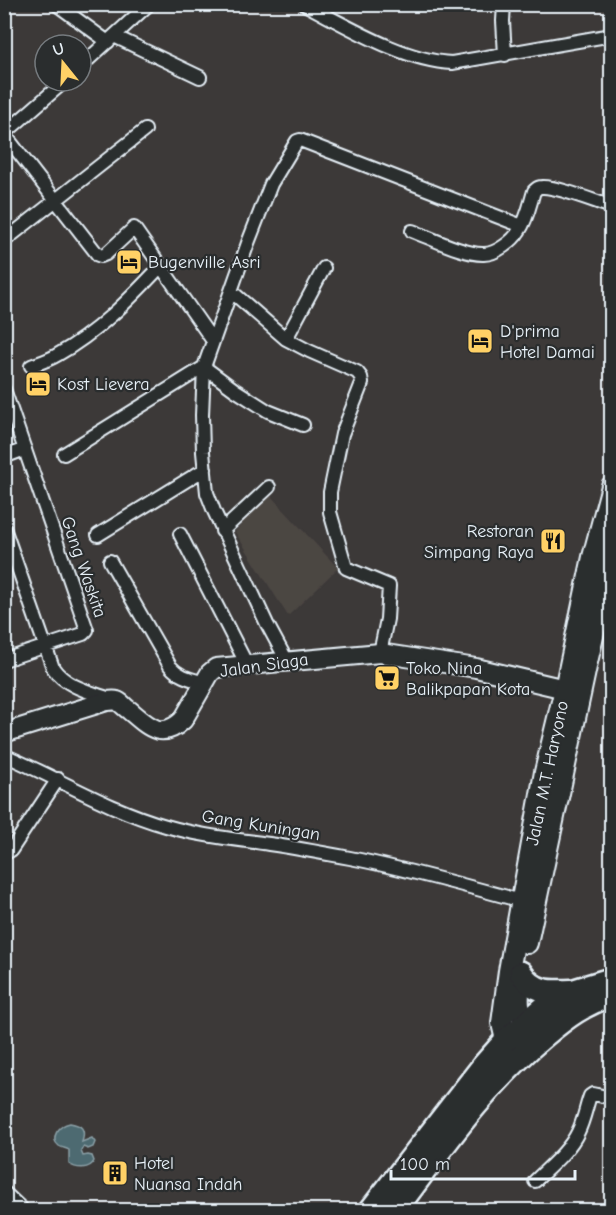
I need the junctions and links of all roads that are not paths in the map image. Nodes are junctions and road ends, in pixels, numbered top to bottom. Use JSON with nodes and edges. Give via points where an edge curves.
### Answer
{"nodes":[{"id":1,"x":56,"y":4,"type":"edge"},
{"id":2,"x":149,"y":4,"type":"edge"},
{"id":3,"x":304,"y":4,"type":"edge"},
{"id":4,"x":504,"y":4,"type":"edge"},
{"id":5,"x":612,"y":35,"type":"edge"},
{"id":6,"x":111,"y":39,"type":"junction"},
{"id":7,"x":93,"y":55,"type":"edge"},
{"id":8,"x":505,"y":55,"type":"junction"},
{"id":9,"x":200,"y":77,"type":"dead end"},
{"id":10,"x":51,"y":93,"type":"edge"},
{"id":11,"x":145,"y":130,"type":"dead end"},
{"id":12,"x":5,"y":134,"type":"edge"},
{"id":13,"x":55,"y":200,"type":"junction"},
{"id":14,"x":612,"y":207,"type":"edge"},
{"id":15,"x":522,"y":226,"type":"junction"},
{"id":16,"x":412,"y":231,"type":"dead end"},
{"id":17,"x":4,"y":241,"type":"edge"},
{"id":18,"x":161,"y":266,"type":"junction"},
{"id":19,"x":324,"y":268,"type":"dead end"},
{"id":20,"x":231,"y":291,"type":"junction"},
{"id":21,"x":286,"y":339,"type":"junction"},
{"id":22,"x":213,"y":341,"type":"junction"},
{"id":23,"x":31,"y":366,"type":"dead end"},
{"id":24,"x":204,"y":367,"type":"junction"},
{"id":25,"x":4,"y":389,"type":"edge"},
{"id":26,"x":303,"y":425,"type":"dead end"},
{"id":27,"x":25,"y":449,"type":"junction"},
{"id":28,"x":64,"y":454,"type":"dead end"},
{"id":29,"x":4,"y":457,"type":"edge"},
{"id":30,"x":205,"y":469,"type":"junction"},
{"id":31,"x":612,"y":486,"type":"edge"},
{"id":32,"x":269,"y":487,"type":"dead end"},
{"id":33,"x":4,"y":528,"type":"edge"},
{"id":34,"x":222,"y":531,"type":"junction"},
{"id":35,"x":180,"y":534,"type":"dead end"},
{"id":36,"x":98,"y":535,"type":"dead end"},
{"id":37,"x":612,"y":556,"type":"edge"},
{"id":38,"x":110,"y":561,"type":"dead end"},
{"id":39,"x":45,"y":647,"type":"junction"},
{"id":40,"x":380,"y":653,"type":"junction"},
{"id":41,"x":4,"y":660,"type":"edge"},
{"id":42,"x":287,"y":661,"type":"junction"},
{"id":43,"x":247,"y":665,"type":"junction"},
{"id":44,"x":205,"y":683,"type":"junction"},
{"id":45,"x":565,"y":689,"type":"junction"},
{"id":46,"x":118,"y":701,"type":"junction"},
{"id":47,"x":4,"y":733,"type":"edge"},
{"id":48,"x":4,"y":754,"type":"edge"},
{"id":49,"x":58,"y":779,"type":"junction"},
{"id":50,"x":4,"y":854,"type":"edge"},
{"id":51,"x":522,"y":901,"type":"junction"},
{"id":52,"x":521,"y":973,"type":"junction"},
{"id":53,"x":612,"y":979,"type":"edge"},
{"id":54,"x":573,"y":991,"type":"junction"},
{"id":55,"x":612,"y":995,"type":"edge"},
{"id":56,"x":532,"y":1031,"type":"junction"},
{"id":57,"x":513,"y":1047,"type":"junction"},
{"id":58,"x":612,"y":1098,"type":"edge"},
{"id":59,"x":535,"y":1181,"type":"dead end"},
{"id":60,"x":4,"y":1192,"type":"edge"},
{"id":61,"x":23,"y":1210,"type":"edge"},
{"id":62,"x":370,"y":1210,"type":"edge"},
{"id":63,"x":395,"y":1210,"type":"edge"}],
"edges":[{"from":1,"to":6,"type":"street"},
{"from":2,"to":6,"type":"street"},
{"from":3,"to":8,"type":"street","via":[[397,51],[438,63]]},
{"from":4,"to":8,"type":"street"},
{"from":5,"to":8,"type":"street"},
{"from":6,"to":7,"type":"street"},
{"from":6,"to":9,"type":"street"},
{"from":10,"to":12,"type":"street"},
{"from":11,"to":13,"type":"street"},
{"from":12,"to":13,"type":"street"},
{"from":13,"to":17,"type":"street"},
{"from":13,"to":18,"type":"street","via":[[98,255],[106,254],[135,228]]},
{"from":14,"to":15,"type":"street","via":[[540,187],[534,191]]},
{"from":15,"to":16,"type":"street","via":[[503,246],[484,254]]},
{"from":15,"to":20,"type":"street","via":[[300,140],[271,184]]},
{"from":18,"to":22,"type":"street"},
{"from":18,"to":23,"type":"street","via":[[104,323],[56,356]]},
{"from":19,"to":21,"type":"street"},
{"from":20,"to":21,"type":"street"},
{"from":20,"to":22,"type":"street"},
{"from":21,"to":40,"type":"street","via":[[361,377],[342,434],[329,503],[346,568],[389,586]]},
{"from":22,"to":24,"type":"street"},
{"from":24,"to":26,"type":"street","via":[[268,411]]},
{"from":24,"to":28,"type":"street"},
{"from":24,"to":30,"type":"street"},
{"from":25,"to":27,"type":"street"},
{"from":27,"to":29,"type":"street"},
{"from":27,"to":39,"type":"street","name":"Gang Waskita","via":[[87,630]]},
{"from":30,"to":34,"type":"street","via":[[207,493]]},
{"from":30,"to":36,"type":"street"},
{"from":31,"to":45,"type":"main road","name":"Jalan M.T. Haryono"},
{"from":32,"to":34,"type":"street"},
{"from":33,"to":39,"type":"street"},
{"from":34,"to":42,"type":"street"},
{"from":35,"to":43,"type":"street"},
{"from":37,"to":52,"type":"main road","name":"Jalan M.T. Haryono"},
{"from":38,"to":44,"type":"street","via":[[170,666],[183,676]]},
{"from":39,"to":41,"type":"street"},
{"from":39,"to":46,"type":"street","via":[[60,678]]},
{"from":40,"to":42,"type":"street","name":"Jalan Siaga"},
{"from":40,"to":45,"type":"street","name":"Jalan Siaga","via":[[476,668]]},
{"from":42,"to":43,"type":"street","name":"Jalan Siaga"},
{"from":43,"to":44,"type":"street","name":"Jalan Siaga","via":[[216,668]]},
{"from":44,"to":46,"type":"street","name":"Jalan Siaga","via":[[183,720],[164,731],[152,728]]},
{"from":45,"to":51,"type":"main road","name":"Jalan M.T. Haryono","via":[[545,772]]},
{"from":46,"to":47,"type":"street","via":[[94,704]]},
{"from":48,"to":49,"type":"street","name":"Gang Kuningan"},
{"from":49,"to":50,"type":"street","via":[[11,850]]},
{"from":49,"to":51,"type":"street","name":"Gang Kuningan","via":[[167,827],[353,859]]},
{"from":51,"to":57,"type":"main road","name":"Jalan M.T. Haryono","via":[[502,1023]]},
{"from":52,"to":54,"type":"highway","via":[[538,989]]},
{"from":52,"to":56,"type":"main road","name":"Jalan M.T. Haryono","via":[[518,1004]]},
{"from":53,"to":54,"type":"highway"},
{"from":54,"to":56,"type":"highway","via":[[546,1006]]},
{"from":55,"to":56,"type":"highway"},
{"from":56,"to":57,"type":"highway"},
{"from":57,"to":62,"type":"highway","via":[[483,1066]]},
{"from":57,"to":63,"type":"highway"},
{"from":58,"to":59,"type":"street","via":[[590,1096],[572,1142]]},
{"from":60,"to":61,"type":"street"}]}
